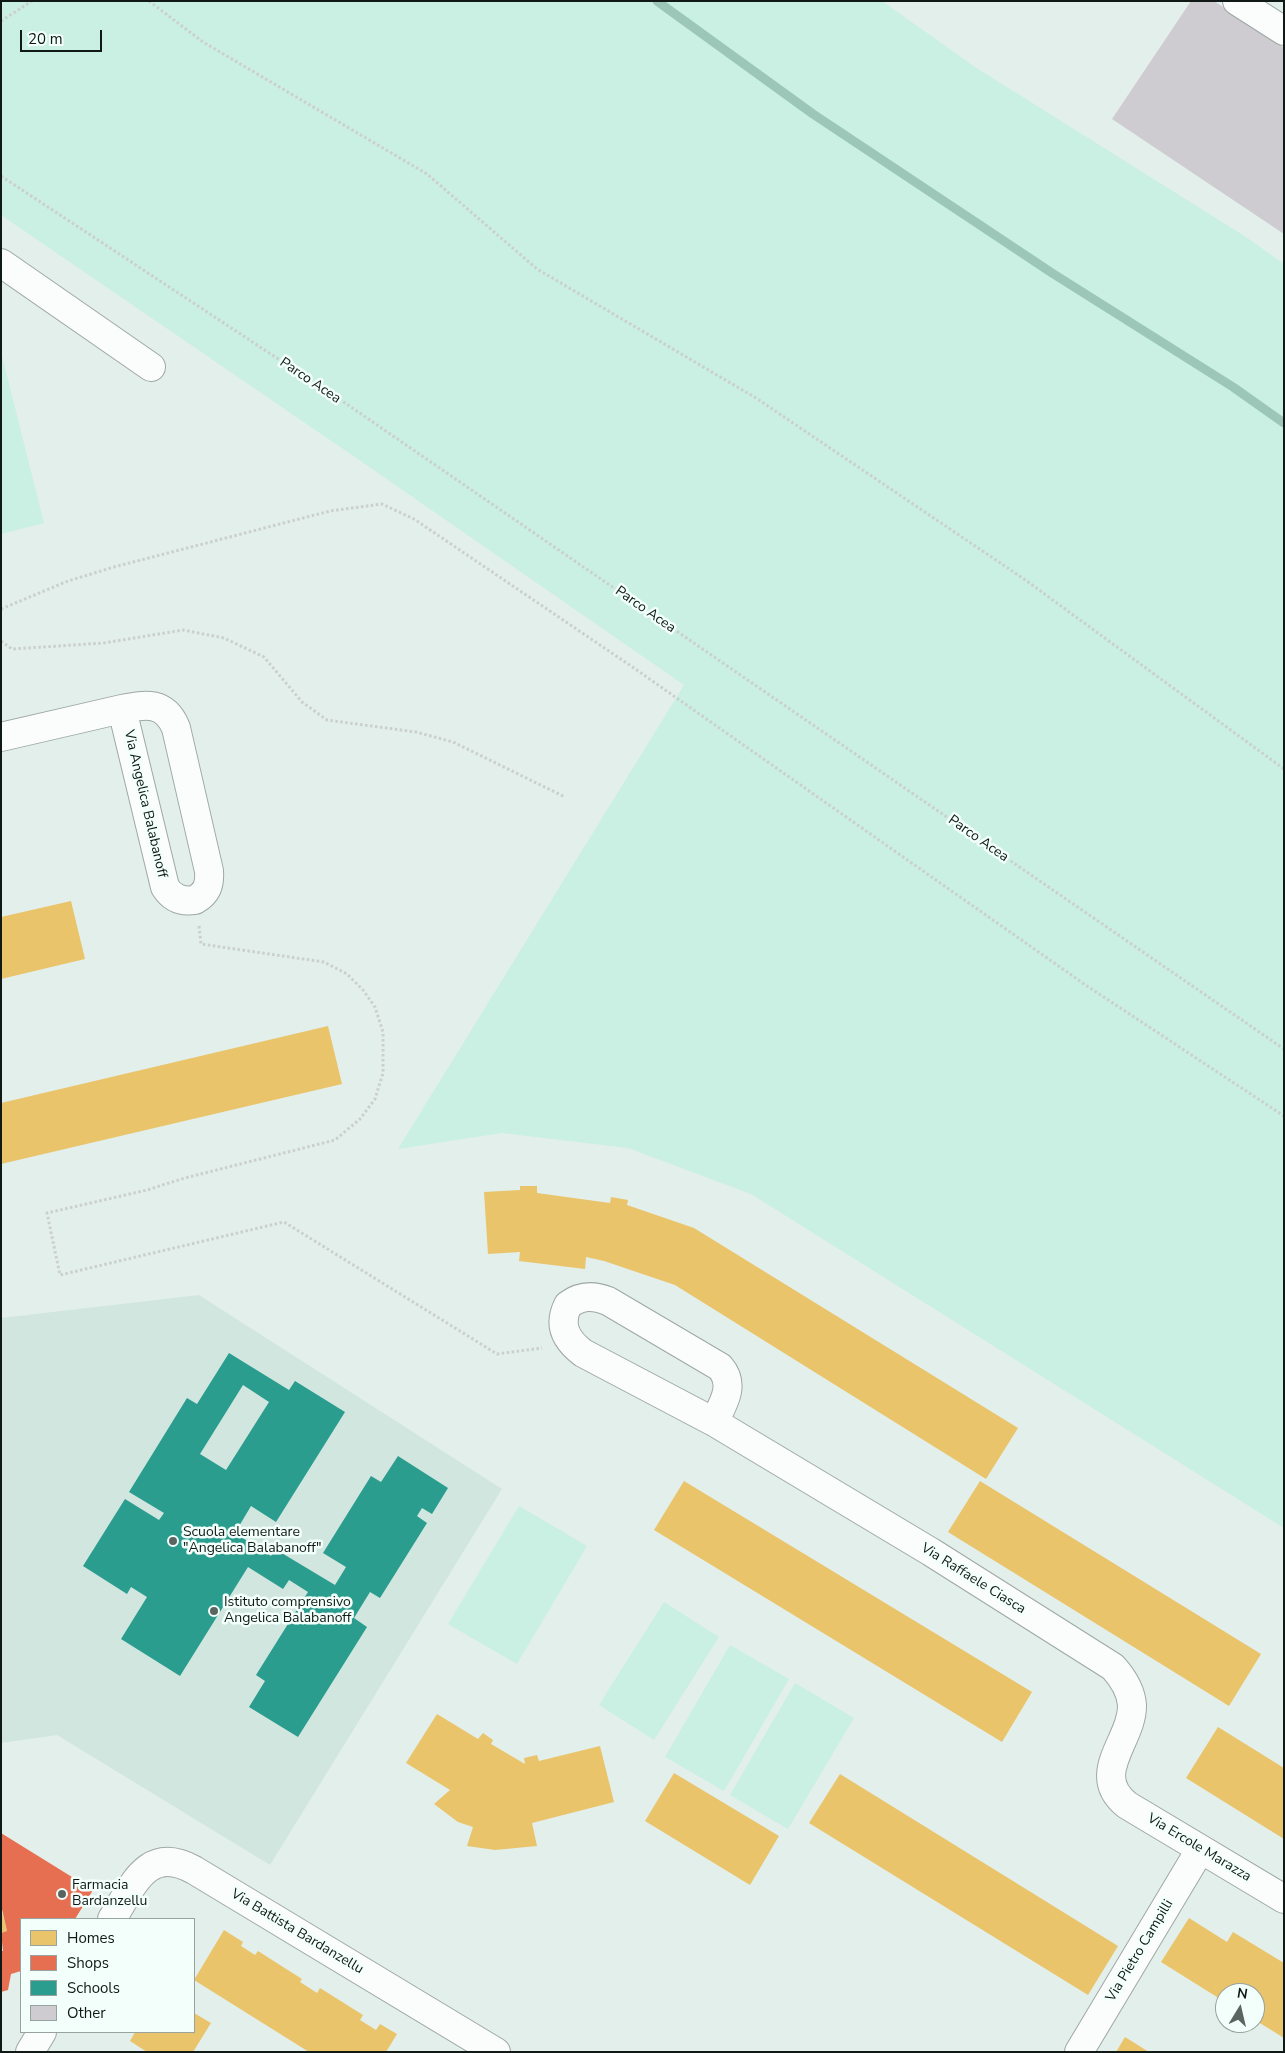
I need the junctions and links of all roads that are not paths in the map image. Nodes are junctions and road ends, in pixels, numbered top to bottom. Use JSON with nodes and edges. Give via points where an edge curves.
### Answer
{"nodes":[{"id":1,"x":1237,"y":1,"type":"edge"},
{"id":2,"x":1284,"y":31,"type":"edge"},
{"id":3,"x":1,"y":263,"type":"edge"},
{"id":4,"x":151,"y":367,"type":"dead end"},
{"id":5,"x":122,"y":709,"type":"junction"},
{"id":6,"x":1,"y":737,"type":"edge"},
{"id":7,"x":714,"y":1422,"type":"junction"},
{"id":8,"x":1116,"y":1795,"type":"joint"},
{"id":9,"x":1200,"y":1850,"type":"junction"},
{"id":10,"x":1284,"y":1899,"type":"edge"},
{"id":11,"x":113,"y":1918,"type":"edge"},
{"id":12,"x":41,"y":2033,"type":"edge"},
{"id":13,"x":30,"y":2052,"type":"edge"},
{"id":14,"x":496,"y":2052,"type":"edge"},
{"id":15,"x":1079,"y":2052,"type":"edge"}],
"edges":[{"from":1,"to":2,"type":"street"},
{"from":3,"to":4,"type":"street"},
{"from":5,"to":5,"type":"street","name":"Via Angelica Balabanoff","via":[[146,704],[156,706],[164,710],[176,728],[209,871],[207,891],[195,900],[177,899],[165,887]]},
{"from":5,"to":6,"type":"street"},
{"from":7,"to":7,"type":"street","name":"Via Raffaele Ciasca","via":[[728,1386],[720,1367],[608,1301],[591,1296],[568,1304],[564,1328],[571,1344]]},
{"from":7,"to":8,"type":"street","name":"Via Raffaele Ciasca","via":[[931,1552],[1113,1667],[1122,1678],[1132,1705],[1113,1766],[1111,1781]]},
{"from":8,"to":9,"type":"street","name":"Via Ercole Marazza"},
{"from":9,"to":10,"type":"street","name":"Via Ercole Marazza"},
{"from":9,"to":15,"type":"street","name":"Via Pietro Campilli"},
{"from":11,"to":14,"type":"street","name":"Via Battista Bardanzellu","via":[[146,1868],[162,1863],[181,1864]]},
{"from":12,"to":13,"type":"street"}]}
